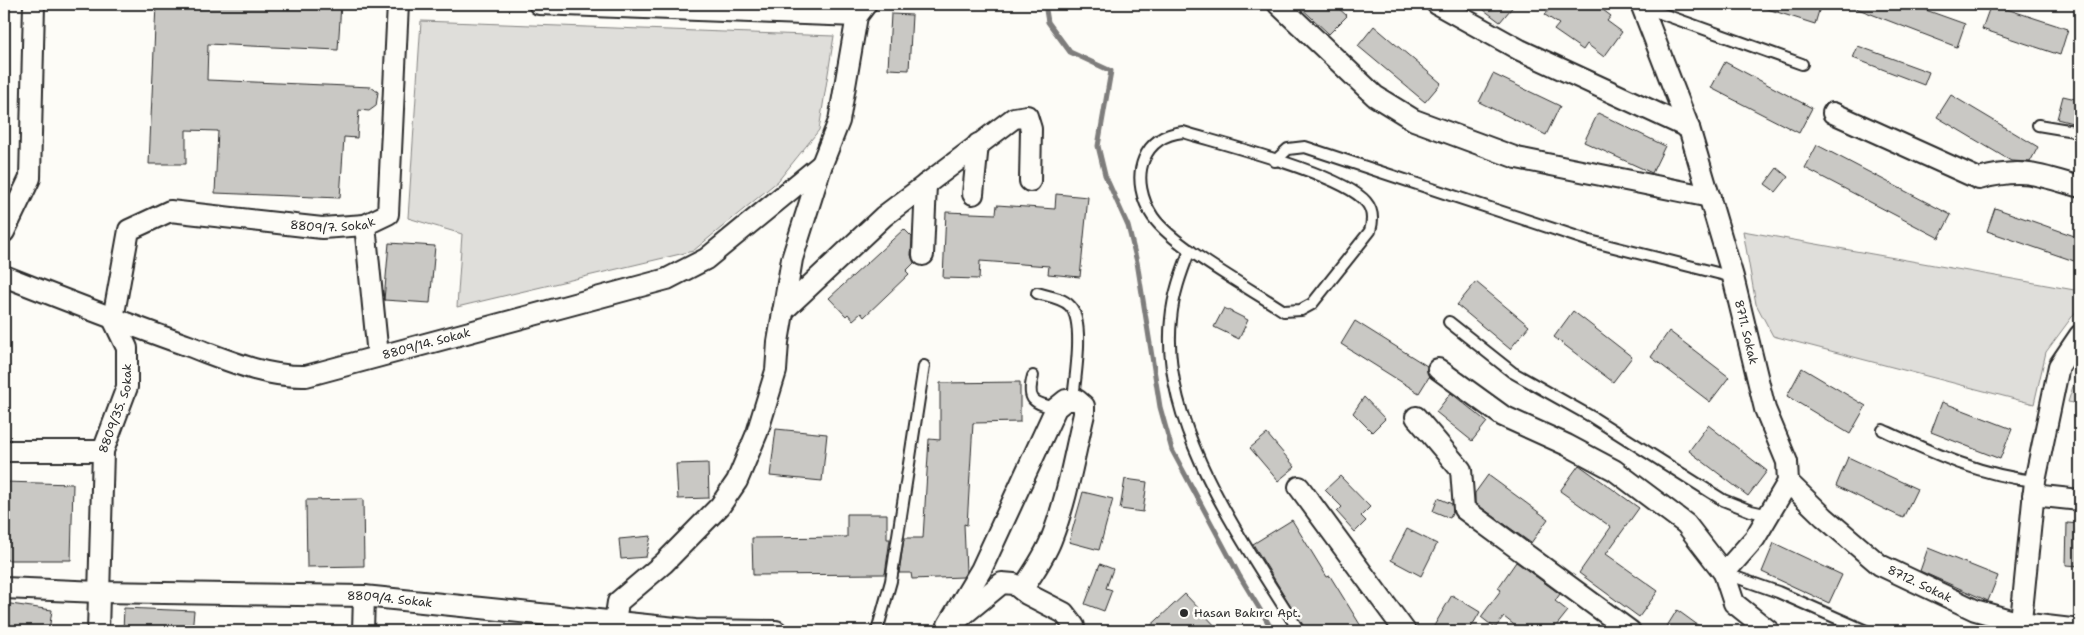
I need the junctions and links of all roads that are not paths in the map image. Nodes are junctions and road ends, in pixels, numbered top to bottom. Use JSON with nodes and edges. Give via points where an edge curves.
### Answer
{"nodes":[{"id":1,"x":34,"y":4,"type":"edge"},
{"id":2,"x":398,"y":4,"type":"edge"},
{"id":3,"x":540,"y":4,"type":"edge"},
{"id":4,"x":1278,"y":4,"type":"edge"},
{"id":5,"x":1437,"y":4,"type":"edge"},
{"id":6,"x":1642,"y":5,"type":"edge"},
{"id":7,"x":861,"y":10,"type":"edge"},
{"id":8,"x":1802,"y":64,"type":"dead end"},
{"id":9,"x":1834,"y":113,"type":"dead end"},
{"id":10,"x":2038,"y":124,"type":"dead end"},
{"id":11,"x":1690,"y":128,"type":"junction"},
{"id":12,"x":2080,"y":132,"type":"edge"},
{"id":13,"x":978,"y":144,"type":"junction"},
{"id":14,"x":1275,"y":161,"type":"junction"},
{"id":15,"x":822,"y":164,"type":"junction"},
{"id":16,"x":1030,"y":181,"type":"dead end"},
{"id":17,"x":926,"y":184,"type":"junction"},
{"id":18,"x":2080,"y":187,"type":"edge"},
{"id":19,"x":973,"y":194,"type":"dead end"},
{"id":20,"x":1710,"y":197,"type":"junction"},
{"id":21,"x":365,"y":225,"type":"junction"},
{"id":22,"x":4,"y":232,"type":"edge"},
{"id":23,"x":1190,"y":250,"type":"junction"},
{"id":24,"x":923,"y":255,"type":"dead end"},
{"id":25,"x":4,"y":276,"type":"edge"},
{"id":26,"x":1733,"y":277,"type":"junction"},
{"id":27,"x":1037,"y":293,"type":"dead end"},
{"id":28,"x":783,"y":311,"type":"junction"},
{"id":29,"x":113,"y":319,"type":"junction"},
{"id":30,"x":1450,"y":322,"type":"dead end"},
{"id":31,"x":2080,"y":335,"type":"edge"},
{"id":32,"x":378,"y":356,"type":"junction"},
{"id":33,"x":924,"y":366,"type":"dead end"},
{"id":34,"x":1438,"y":369,"type":"dead end"},
{"id":35,"x":1034,"y":376,"type":"dead end"},
{"id":36,"x":1064,"y":403,"type":"junction"},
{"id":37,"x":1416,"y":417,"type":"dead end"},
{"id":38,"x":1882,"y":430,"type":"dead end"},
{"id":39,"x":4,"y":451,"type":"edge"},
{"id":40,"x":103,"y":451,"type":"junction"},
{"id":41,"x":1788,"y":482,"type":"junction"},
{"id":42,"x":1299,"y":487,"type":"dead end"},
{"id":43,"x":2034,"y":488,"type":"junction"},
{"id":44,"x":2080,"y":500,"type":"edge"},
{"id":45,"x":1769,"y":514,"type":"junction"},
{"id":46,"x":1724,"y":572,"type":"junction"},
{"id":47,"x":4,"y":588,"type":"edge"},
{"id":48,"x":1022,"y":590,"type":"junction"},
{"id":49,"x":99,"y":592,"type":"junction"},
{"id":50,"x":364,"y":596,"type":"junction"},
{"id":51,"x":615,"y":622,"type":"junction"},
{"id":52,"x":2021,"y":627,"type":"edge"},
{"id":53,"x":943,"y":628,"type":"edge"},
{"id":54,"x":2080,"y":630,"type":"edge"},
{"id":55,"x":98,"y":631,"type":"edge"},
{"id":56,"x":362,"y":631,"type":"edge"},
{"id":57,"x":776,"y":631,"type":"edge"},
{"id":58,"x":877,"y":631,"type":"edge"},
{"id":59,"x":1074,"y":631,"type":"edge"},
{"id":60,"x":1298,"y":631,"type":"edge"},
{"id":61,"x":1405,"y":631,"type":"edge"},
{"id":62,"x":1630,"y":631,"type":"edge"},
{"id":63,"x":1769,"y":631,"type":"edge"},
{"id":64,"x":1866,"y":631,"type":"edge"}],
"edges":[{"from":1,"to":22,"type":"street","via":[[30,178]]},
{"from":2,"to":21,"type":"street","name":"8809/7. Sokak","via":[[388,214]]},
{"from":3,"to":7,"type":"street"},
{"from":4,"to":20,"type":"street","via":[[1375,96],[1414,120],[1517,158]]},
{"from":5,"to":11,"type":"street","via":[[1520,50]]},
{"from":6,"to":8,"type":"lane"},
{"from":6,"to":11,"type":"street","name":"8711. Sokak"},
{"from":7,"to":15,"type":"street","via":[[839,121]]},
{"from":9,"to":18,"type":"street","via":[[1979,179],[2004,172],[2026,172]]},
{"from":10,"to":12,"type":"lane"},
{"from":11,"to":20,"type":"street","name":"8711. Sokak"},
{"from":13,"to":16,"type":"street","via":[[1014,118],[1027,116],[1031,129]]},
{"from":13,"to":17,"type":"street"},
{"from":13,"to":19,"type":"street"},
{"from":14,"to":23,"type":"lane","via":[[1183,132],[1166,136],[1152,146],[1141,172],[1145,200],[1160,226]]},
{"from":14,"to":23,"type":"lane","via":[[1336,182],[1360,196],[1371,211],[1370,231],[1317,300],[1301,310],[1284,311]]},
{"from":14,"to":26,"type":"lane","via":[[1288,150],[1305,147],[1590,241]]},
{"from":15,"to":28,"type":"street","via":[[792,259]]},
{"from":15,"to":32,"type":"street","name":"8809/14. Sokak","via":[[706,259],[667,279]]},
{"from":17,"to":24,"type":"street"},
{"from":17,"to":28,"type":"street","via":[[884,216]]},
{"from":20,"to":26,"type":"street","name":"8711. Sokak"},
{"from":21,"to":29,"type":"street","name":"8809/7. Sokak","via":[[322,228],[170,211],[129,230]]},
{"from":21,"to":32,"type":"street"},
{"from":23,"to":60,"type":"lane","via":[[1178,280],[1170,320],[1170,362],[1179,404],[1216,492]]},
{"from":25,"to":29,"type":"street","name":"8809/14. Sokak"},
{"from":26,"to":41,"type":"street","name":"8711. Sokak","via":[[1765,409],[1787,462]]},
{"from":27,"to":36,"type":"lane","via":[[1066,302],[1073,310],[1077,356]]},
{"from":28,"to":51,"type":"street","via":[[776,371],[757,433],[737,481],[698,530],[618,602]]},
{"from":29,"to":32,"type":"street","name":"8809/14. Sokak","via":[[256,370],[288,376],[306,376]]},
{"from":29,"to":40,"type":"street","name":"8809/35. Sokak","via":[[127,348],[127,386]]},
{"from":30,"to":45,"type":"lane","via":[[1512,372],[1592,417],[1723,500]]},
{"from":31,"to":43,"type":"street","via":[[2059,366]]},
{"from":33,"to":58,"type":"lane","via":[[891,581]]},
{"from":34,"to":46,"type":"street","via":[[1503,416],[1614,470],[1686,524]]},
{"from":35,"to":36,"type":"lane","via":[[1031,397],[1038,404]]},
{"from":36,"to":48,"type":"street","via":[[1083,403],[1084,414],[1051,542]]},
{"from":36,"to":53,"type":"street","via":[[981,570]]},
{"from":37,"to":62,"type":"street","via":[[1461,470],[1464,509]]},
{"from":38,"to":43,"type":"lane","via":[[1968,467]]},
{"from":39,"to":40,"type":"street"},
{"from":40,"to":49,"type":"street","name":"8809/35. Sokak"},
{"from":41,"to":45,"type":"street"},
{"from":41,"to":52,"type":"street","name":"8712. Sokak","via":[[1880,565],[1975,610]]},
{"from":42,"to":61,"type":"street"},
{"from":43,"to":44,"type":"street"},
{"from":43,"to":52,"type":"street"},
{"from":45,"to":46,"type":"street","via":[[1755,538]]},
{"from":46,"to":63,"type":"street","via":[[1734,603]]},
{"from":46,"to":64,"type":"lane"},
{"from":47,"to":49,"type":"street","name":"8809/4. Sokak"},
{"from":48,"to":53,"type":"street","via":[[1014,584],[1002,582]]},
{"from":48,"to":59,"type":"street","via":[[1064,613]]},
{"from":49,"to":50,"type":"street","name":"8809/4. Sokak"},
{"from":49,"to":55,"type":"street","name":"8809/35. Sokak"},
{"from":50,"to":51,"type":"street","name":"8809/4. Sokak"},
{"from":50,"to":56,"type":"street"},
{"from":51,"to":57,"type":"street","name":"8809/4. Sokak","via":[[695,630]]},
{"from":52,"to":54,"type":"street","name":"8712. Sokak"}]}
